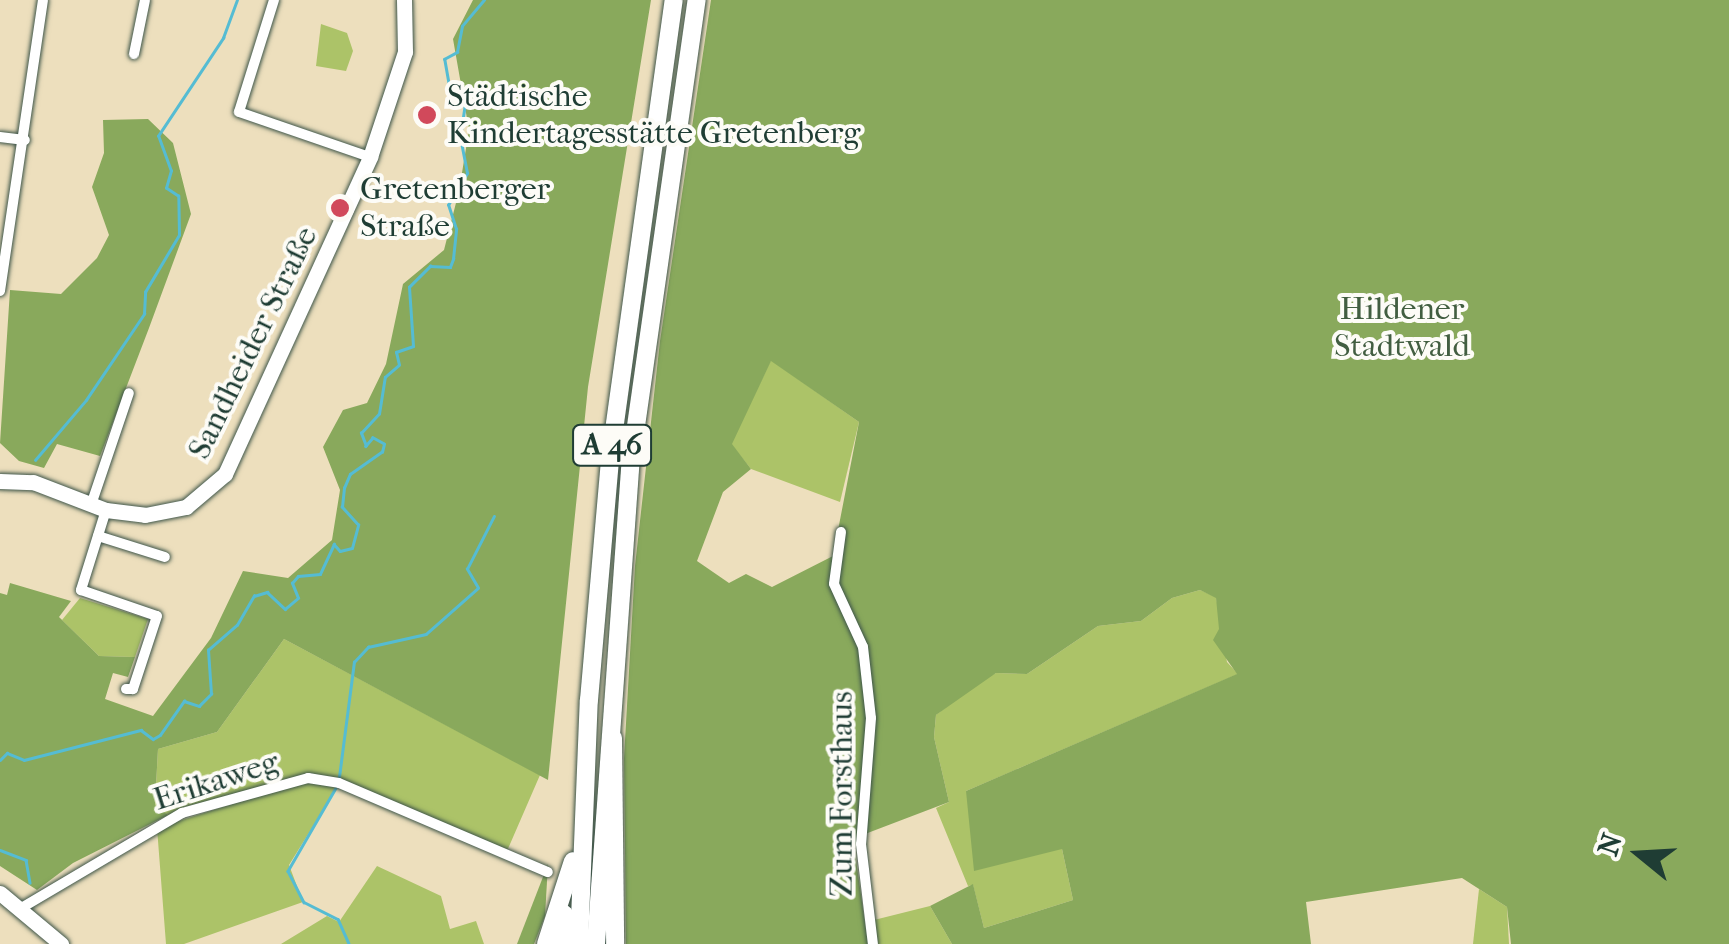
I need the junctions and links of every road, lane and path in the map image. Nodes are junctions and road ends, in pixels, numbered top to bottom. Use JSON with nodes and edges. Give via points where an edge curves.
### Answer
{"nodes":[{"id":1,"x":44,"y":0,"type":"edge"},
{"id":2,"x":145,"y":0,"type":"edge"},
{"id":3,"x":274,"y":0,"type":"edge"},
{"id":4,"x":407,"y":0,"type":"edge"},
{"id":5,"x":674,"y":0,"type":"edge"},
{"id":6,"x":697,"y":0,"type":"edge"},
{"id":7,"x":134,"y":54,"type":"dead end"},
{"id":8,"x":0,"y":137,"type":"edge"},
{"id":9,"x":25,"y":140,"type":"junction"},
{"id":10,"x":370,"y":157,"type":"junction"},
{"id":11,"x":0,"y":291,"type":"edge"},
{"id":12,"x":130,"y":393,"type":"dead end"},
{"id":13,"x":0,"y":482,"type":"edge"},
{"id":14,"x":98,"y":507,"type":"junction"},
{"id":15,"x":841,"y":532,"type":"dead end"},
{"id":16,"x":98,"y":536,"type":"junction"},
{"id":17,"x":164,"y":557,"type":"dead end"},
{"id":18,"x":126,"y":689,"type":"dead end"},
{"id":19,"x":608,"y":713,"type":"junction"},
{"id":20,"x":582,"y":816,"type":"junction"},
{"id":21,"x":548,"y":872,"type":"dead end"},
{"id":22,"x":0,"y":893,"type":"edge"},
{"id":23,"x":564,"y":898,"type":"junction"},
{"id":24,"x":23,"y":907,"type":"junction"},
{"id":25,"x":60,"y":944,"type":"edge"},
{"id":26,"x":546,"y":944,"type":"edge"},
{"id":27,"x":562,"y":944,"type":"edge"},
{"id":28,"x":579,"y":944,"type":"edge"},
{"id":29,"x":596,"y":944,"type":"edge"},
{"id":30,"x":618,"y":944,"type":"edge"},
{"id":31,"x":872,"y":944,"type":"edge"}],
"edges":[{"from":1,"to":9,"type":"street"},
{"from":2,"to":7,"type":"street"},
{"from":3,"to":10,"type":"street","via":[[239,112]]},
{"from":4,"to":10,"type":"street","name":"Sandheider Straße","via":[[412,70]]},
{"from":5,"to":20,"type":"highway","number":"A 46","via":[[610,460]]},
{"from":6,"to":19,"type":"highway","number":"A 46","via":[[645,341]]},
{"from":8,"to":9,"type":"street"},
{"from":9,"to":11,"type":"street"},
{"from":10,"to":14,"type":"street","name":"Sandheider Straße","via":[[225,474],[208,494],[175,511]]},
{"from":12,"to":14,"type":"street"},
{"from":13,"to":14,"type":"street","name":"Sandheider Straße","via":[[42,484]]},
{"from":14,"to":16,"type":"street"},
{"from":15,"to":31,"type":"street","name":"Zum Forsthaus","via":[[834,584],[863,647],[871,718],[860,826]]},
{"from":16,"to":17,"type":"street"},
{"from":16,"to":18,"type":"street","via":[[82,590],[157,616],[133,689]]},
{"from":19,"to":29,"type":"highway","number":"A 46"},
{"from":19,"to":30,"type":"highway","via":[[618,762]]},
{"from":20,"to":23,"type":"highway"},
{"from":20,"to":28,"type":"highway","number":"A 46"},
{"from":21,"to":24,"type":"street","name":"Erikaweg","via":[[339,783],[308,778],[182,813]]},
{"from":22,"to":24,"type":"street"},
{"from":23,"to":26,"type":"highway"},
{"from":23,"to":27,"type":"highway"},
{"from":24,"to":25,"type":"street"}]}
